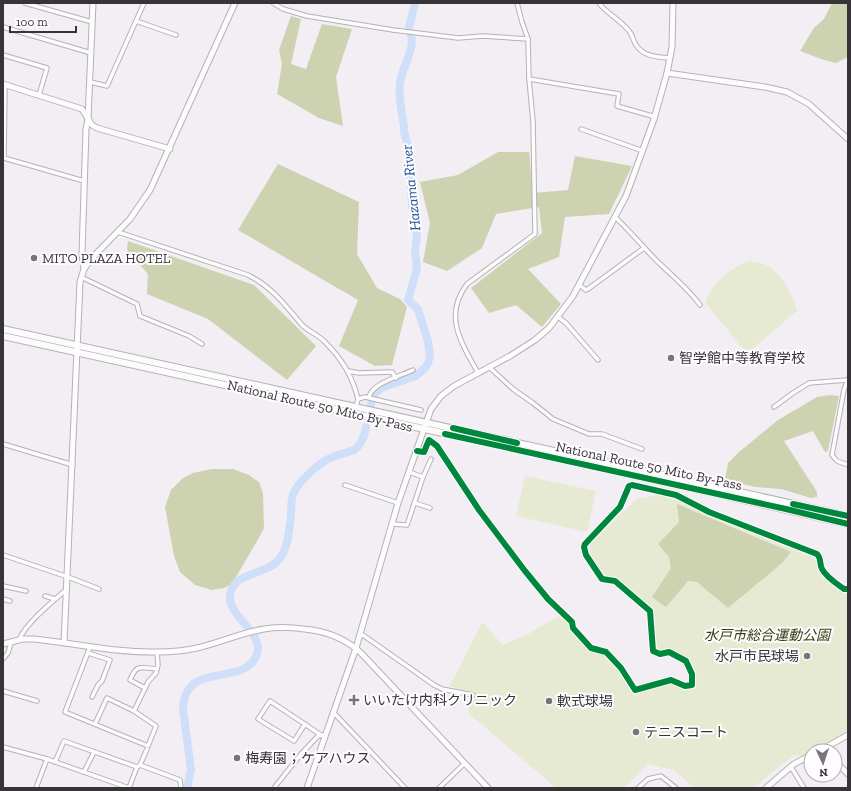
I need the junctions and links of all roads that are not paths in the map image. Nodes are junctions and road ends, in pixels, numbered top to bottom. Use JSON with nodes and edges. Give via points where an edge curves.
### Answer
{"nodes":[{"id":1,"x":25,"y":3,"type":"edge"},
{"id":2,"x":92,"y":3,"type":"edge"},
{"id":3,"x":144,"y":3,"type":"edge"},
{"id":4,"x":235,"y":3,"type":"edge"},
{"id":5,"x":273,"y":3,"type":"edge"},
{"id":6,"x":518,"y":3,"type":"edge"},
{"id":7,"x":599,"y":3,"type":"edge"},
{"id":8,"x":673,"y":3,"type":"edge"},
{"id":9,"x":136,"y":21,"type":"junction"},
{"id":10,"x":92,"y":22,"type":"junction"},
{"id":11,"x":3,"y":27,"type":"edge"},
{"id":12,"x":176,"y":35,"type":"dead end"},
{"id":13,"x":528,"y":39,"type":"junction"},
{"id":14,"x":91,"y":53,"type":"junction"},
{"id":15,"x":3,"y":56,"type":"edge"},
{"id":16,"x":670,"y":58,"type":"junction"},
{"id":17,"x":667,"y":73,"type":"junction"},
{"id":18,"x":529,"y":79,"type":"junction"},
{"id":19,"x":90,"y":82,"type":"junction"},
{"id":20,"x":4,"y":84,"type":"edge"},
{"id":21,"x":39,"y":95,"type":"junction"},
{"id":22,"x":88,"y":119,"type":"junction"},
{"id":23,"x":654,"y":119,"type":"junction"},
{"id":24,"x":581,"y":129,"type":"dead end"},
{"id":25,"x":848,"y":138,"type":"edge"},
{"id":26,"x":170,"y":148,"type":"junction"},
{"id":27,"x":643,"y":151,"type":"junction"},
{"id":28,"x":84,"y":181,"type":"junction"},
{"id":29,"x":615,"y":217,"type":"junction"},
{"id":30,"x":118,"y":232,"type":"junction"},
{"id":31,"x":644,"y":248,"type":"junction"},
{"id":32,"x":84,"y":269,"type":"junction"},
{"id":33,"x":82,"y":278,"type":"junction"},
{"id":34,"x":579,"y":285,"type":"junction"},
{"id":35,"x":700,"y":305,"type":"dead end"},
{"id":36,"x":558,"y":317,"type":"junction"},
{"id":37,"x":3,"y":329,"type":"edge"},
{"id":38,"x":3,"y":336,"type":"edge"},
{"id":39,"x":202,"y":344,"type":"dead end"},
{"id":40,"x":77,"y":345,"type":"junction"},
{"id":41,"x":77,"y":352,"type":"junction"},
{"id":42,"x":598,"y":360,"type":"dead end"},
{"id":43,"x":489,"y":367,"type":"junction"},
{"id":44,"x":348,"y":370,"type":"junction"},
{"id":45,"x":413,"y":370,"type":"dead end"},
{"id":46,"x":478,"y":373,"type":"junction"},
{"id":47,"x":396,"y":378,"type":"junction"},
{"id":48,"x":848,"y":380,"type":"edge"},
{"id":49,"x":369,"y":397,"type":"junction"},
{"id":50,"x":358,"y":398,"type":"junction"},
{"id":51,"x":356,"y":407,"type":"junction"},
{"id":52,"x":774,"y":407,"type":"dead end"},
{"id":53,"x":421,"y":410,"type":"dead end"},
{"id":54,"x":427,"y":422,"type":"junction"},
{"id":55,"x":424,"y":430,"type":"junction"},
{"id":56,"x":3,"y":444,"type":"edge"},
{"id":57,"x":642,"y":449,"type":"dead end"},
{"id":58,"x":417,"y":451,"type":"junction"},
{"id":59,"x":431,"y":459,"type":"dead end"},
{"id":60,"x":73,"y":465,"type":"junction"},
{"id":61,"x":848,"y":465,"type":"edge"},
{"id":62,"x":409,"y":472,"type":"junction"},
{"id":63,"x":423,"y":477,"type":"junction"},
{"id":64,"x":345,"y":484,"type":"dead end"},
{"id":65,"x":415,"y":502,"type":"junction"},
{"id":66,"x":398,"y":503,"type":"junction"},
{"id":67,"x":430,"y":508,"type":"dead end"},
{"id":68,"x":848,"y":516,"type":"edge"},
{"id":69,"x":392,"y":524,"type":"junction"},
{"id":70,"x":848,"y":524,"type":"edge"},
{"id":71,"x":3,"y":555,"type":"edge"},
{"id":72,"x":68,"y":577,"type":"junction"},
{"id":73,"x":3,"y":586,"type":"edge"},
{"id":74,"x":67,"y":589,"type":"junction"},
{"id":75,"x":99,"y":589,"type":"dead end"},
{"id":76,"x":848,"y":589,"type":"edge"},
{"id":77,"x":26,"y":591,"type":"dead end"},
{"id":78,"x":45,"y":596,"type":"dead end"},
{"id":79,"x":3,"y":599,"type":"edge"},
{"id":80,"x":56,"y":599,"type":"junction"},
{"id":81,"x":10,"y":600,"type":"dead end"},
{"id":82,"x":360,"y":633,"type":"junction"},
{"id":83,"x":19,"y":640,"type":"junction"},
{"id":84,"x":11,"y":643,"type":"junction"},
{"id":85,"x":64,"y":643,"type":"junction"},
{"id":86,"x":3,"y":644,"type":"edge"},
{"id":87,"x":90,"y":647,"type":"junction"},
{"id":88,"x":356,"y":648,"type":"junction"},
{"id":89,"x":157,"y":652,"type":"junction"},
{"id":90,"x":88,"y":653,"type":"junction"},
{"id":91,"x":3,"y":659,"type":"edge"},
{"id":92,"x":157,"y":669,"type":"junction"},
{"id":93,"x":144,"y":688,"type":"junction"},
{"id":94,"x":3,"y":691,"type":"edge"},
{"id":95,"x":473,"y":695,"type":"dead end"},
{"id":96,"x":92,"y":697,"type":"dead end"},
{"id":97,"x":36,"y":701,"type":"dead end"},
{"id":98,"x":134,"y":711,"type":"junction"},
{"id":99,"x":333,"y":712,"type":"junction"},
{"id":100,"x":95,"y":724,"type":"junction"},
{"id":101,"x":305,"y":724,"type":"junction"},
{"id":102,"x":323,"y":735,"type":"junction"},
{"id":103,"x":848,"y":735,"type":"edge"},
{"id":104,"x":834,"y":743,"type":"edge"},
{"id":105,"x":3,"y":747,"type":"edge"},
{"id":106,"x":147,"y":749,"type":"dead end"},
{"id":107,"x":94,"y":752,"type":"junction"},
{"id":108,"x":47,"y":759,"type":"junction"},
{"id":109,"x":803,"y":759,"type":"edge"},
{"id":110,"x":55,"y":762,"type":"junction"},
{"id":111,"x":465,"y":763,"type":"junction"},
{"id":112,"x":139,"y":766,"type":"junction"},
{"id":113,"x":791,"y":767,"type":"junction"},
{"id":114,"x":84,"y":772,"type":"junction"},
{"id":115,"x":36,"y":788,"type":"edge"},
{"id":116,"x":129,"y":788,"type":"edge"},
{"id":117,"x":181,"y":788,"type":"edge"},
{"id":118,"x":274,"y":788,"type":"edge"},
{"id":119,"x":307,"y":788,"type":"edge"},
{"id":120,"x":405,"y":788,"type":"edge"},
{"id":121,"x":439,"y":788,"type":"edge"},
{"id":122,"x":488,"y":788,"type":"edge"},
{"id":123,"x":638,"y":788,"type":"edge"},
{"id":124,"x":676,"y":788,"type":"edge"},
{"id":125,"x":766,"y":788,"type":"edge"},
{"id":126,"x":804,"y":788,"type":"edge"}],
"edges":[{"from":1,"to":10,"type":"street"},
{"from":2,"to":10,"type":"street"},
{"from":3,"to":9,"type":"street"},
{"from":4,"to":26,"type":"street"},
{"from":5,"to":13,"type":"street","via":[[283,9],[307,16],[393,30],[458,38],[483,36]]},
{"from":6,"to":13,"type":"street"},
{"from":7,"to":16,"type":"street","via":[[629,30],[641,51],[651,56]]},
{"from":8,"to":16,"type":"street"},
{"from":9,"to":12,"type":"street"},
{"from":9,"to":19,"type":"street","via":[[107,86]]},
{"from":10,"to":14,"type":"street"},
{"from":11,"to":14,"type":"street"},
{"from":13,"to":18,"type":"street"},
{"from":14,"to":19,"type":"street"},
{"from":15,"to":21,"type":"street","via":[[48,68]]},
{"from":16,"to":17,"type":"street"},
{"from":17,"to":23,"type":"street"},
{"from":17,"to":25,"type":"street","via":[[787,92],[808,104]]},
{"from":18,"to":23,"type":"street","via":[[619,94],[617,106],[652,116]]},
{"from":18,"to":46,"type":"street","via":[[533,121],[535,234],[467,284],[461,292],[455,311],[458,335]]},
{"from":19,"to":22,"type":"street"},
{"from":20,"to":21,"type":"street"},
{"from":20,"to":28,"type":"street","via":[[4,158]]},
{"from":21,"to":22,"type":"street","via":[[82,108]]},
{"from":22,"to":26,"type":"street","via":[[92,125],[103,130]]},
{"from":22,"to":28,"type":"street"},
{"from":23,"to":27,"type":"street"},
{"from":24,"to":27,"type":"street"},
{"from":26,"to":30,"type":"street","via":[[144,200]]},
{"from":27,"to":29,"type":"street"},
{"from":28,"to":32,"type":"street"},
{"from":29,"to":31,"type":"street"},
{"from":29,"to":34,"type":"street"},
{"from":30,"to":32,"type":"street"},
{"from":30,"to":44,"type":"street","via":[[258,280],[280,299],[302,325],[324,341]]},
{"from":31,"to":34,"type":"street","via":[[588,289]]},
{"from":31,"to":35,"type":"street"},
{"from":32,"to":33,"type":"street"},
{"from":33,"to":39,"type":"street","via":[[137,304],[140,316]]},
{"from":33,"to":40,"type":"street"},
{"from":34,"to":36,"type":"street"},
{"from":36,"to":42,"type":"street"},
{"from":36,"to":43,"type":"street","via":[[549,328],[520,351]]},
{"from":37,"to":40,"type":"highway","name":"National Route 50 Mito By-Pass"},
{"from":38,"to":41,"type":"highway","name":"National Route 50 Mito By-Pass"},
{"from":40,"to":41,"type":"street"},
{"from":40,"to":51,"type":"highway","name":"National Route 50 Mito By-Pass"},
{"from":41,"to":55,"type":"highway","name":"National Route 50 Mito By-Pass"},
{"from":41,"to":60,"type":"street"},
{"from":43,"to":46,"type":"street"},
{"from":43,"to":57,"type":"street","via":[[513,389],[554,419],[589,434],[602,434]]},
{"from":44,"to":47,"type":"street","via":[[359,373],[392,372]]},
{"from":44,"to":50,"type":"street"},
{"from":45,"to":47,"type":"street"},
{"from":46,"to":54,"type":"street","via":[[441,396]]},
{"from":47,"to":49,"type":"street","via":[[381,384]]},
{"from":48,"to":52,"type":"street","via":[[809,383]]},
{"from":48,"to":61,"type":"street","via":[[832,455],[837,461]]},
{"from":49,"to":50,"type":"street"},
{"from":49,"to":53,"type":"street"},
{"from":50,"to":51,"type":"street"},
{"from":51,"to":54,"type":"highway","name":"National Route 50 Mito By-Pass"},
{"from":54,"to":55,"type":"street"},
{"from":54,"to":68,"type":"highway","name":"National Route 50 Mito By-Pass"},
{"from":55,"to":58,"type":"street"},
{"from":55,"to":70,"type":"highway","name":"National Route 50 Mito By-Pass"},
{"from":56,"to":60,"type":"street"},
{"from":58,"to":62,"type":"street"},
{"from":58,"to":76,"type":"street","via":[[424,452],[429,440],[437,446],[479,510],[548,600],[572,622],[573,628],[591,648],[606,652],[621,668],[634,690],[671,680],[685,686],[692,685],[692,674],[686,661],[669,652],[660,654],[653,651],[650,611],[615,581],[602,578],[584,551],[585,544],[620,507],[629,486],[676,495],[708,512],[817,554],[825,574],[844,589]]},
{"from":59,"to":63,"type":"street"},
{"from":60,"to":72,"type":"street"},
{"from":62,"to":63,"type":"street"},
{"from":62,"to":66,"type":"street"},
{"from":63,"to":65,"type":"street"},
{"from":64,"to":66,"type":"street"},
{"from":65,"to":67,"type":"street"},
{"from":65,"to":69,"type":"street","via":[[407,525]]},
{"from":66,"to":69,"type":"street"},
{"from":69,"to":82,"type":"street"},
{"from":71,"to":72,"type":"street"},
{"from":72,"to":74,"type":"street"},
{"from":72,"to":75,"type":"street"},
{"from":73,"to":77,"type":"street"},
{"from":74,"to":80,"type":"street"},
{"from":74,"to":85,"type":"street"},
{"from":78,"to":80,"type":"street"},
{"from":79,"to":81,"type":"street"},
{"from":80,"to":83,"type":"street","via":[[30,624]]},
{"from":82,"to":88,"type":"street"},
{"from":82,"to":95,"type":"street","via":[[434,685]]},
{"from":83,"to":84,"type":"street"},
{"from":83,"to":85,"type":"street"},
{"from":84,"to":86,"type":"street"},
{"from":84,"to":91,"type":"street"},
{"from":85,"to":87,"type":"street"},
{"from":87,"to":89,"type":"street"},
{"from":87,"to":90,"type":"street"},
{"from":88,"to":89,"type":"street","via":[[338,637],[286,627],[264,629],[196,648]]},
{"from":88,"to":99,"type":"street"},
{"from":88,"to":111,"type":"street"},
{"from":89,"to":92,"type":"street"},
{"from":90,"to":96,"type":"street","via":[[110,660]]},
{"from":90,"to":100,"type":"street","via":[[65,712]]},
{"from":92,"to":93,"type":"street"},
{"from":92,"to":93,"type":"street","via":[[134,670],[130,680]]},
{"from":93,"to":98,"type":"street"},
{"from":94,"to":97,"type":"street"},
{"from":98,"to":100,"type":"street","via":[[107,698]]},
{"from":98,"to":100,"type":"street","via":[[156,726],[148,746]]},
{"from":99,"to":102,"type":"street"},
{"from":99,"to":120,"type":"street"},
{"from":101,"to":101,"type":"street","via":[[270,701],[258,719],[294,741]]},
{"from":101,"to":102,"type":"street"},
{"from":102,"to":118,"type":"street","via":[[318,736],[301,754]]},
{"from":102,"to":119,"type":"street"},
{"from":103,"to":104,"type":"street"},
{"from":105,"to":108,"type":"street"},
{"from":106,"to":112,"type":"street"},
{"from":107,"to":110,"type":"street","via":[[64,741]]},
{"from":107,"to":112,"type":"street"},
{"from":107,"to":114,"type":"street"},
{"from":108,"to":110,"type":"street"},
{"from":108,"to":115,"type":"street"},
{"from":109,"to":113,"type":"street"},
{"from":110,"to":114,"type":"street"},
{"from":111,"to":121,"type":"street"},
{"from":111,"to":122,"type":"street"},
{"from":112,"to":116,"type":"street"},
{"from":112,"to":117,"type":"street","via":[[180,780]]},
{"from":113,"to":125,"type":"street"},
{"from":113,"to":126,"type":"street"},
{"from":114,"to":116,"type":"street"},
{"from":123,"to":124,"type":"street","via":[[648,779],[661,776]]}]}
